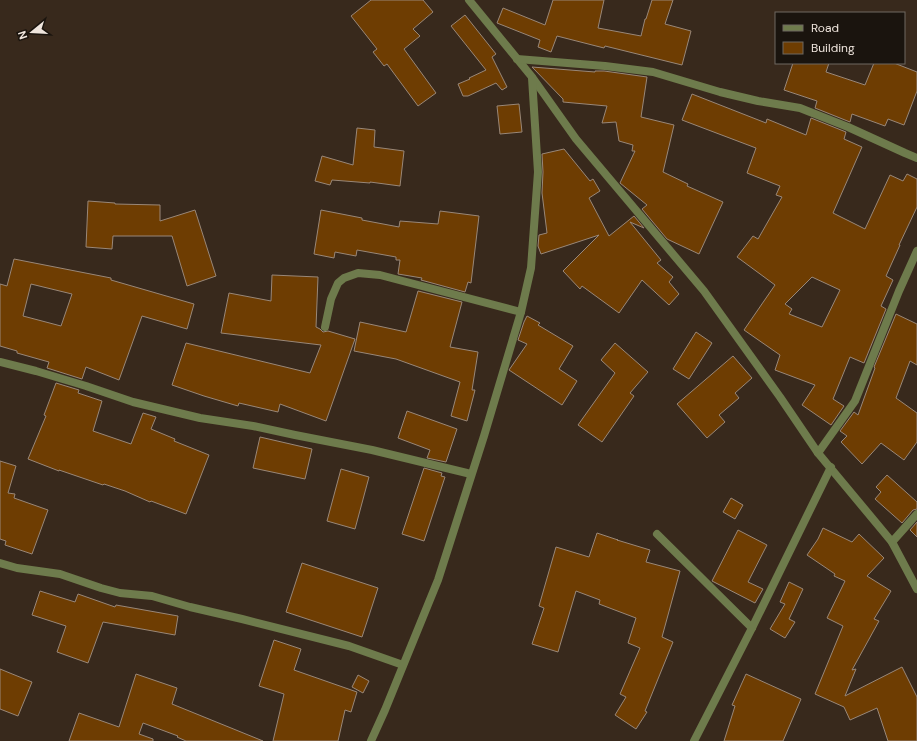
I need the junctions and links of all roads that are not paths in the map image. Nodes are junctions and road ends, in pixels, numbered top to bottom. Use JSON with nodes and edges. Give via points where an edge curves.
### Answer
{"nodes":[{"id":1,"x":469,"y":0,"type":"edge"},
{"id":2,"x":517,"y":59,"type":"junction"},
{"id":3,"x":532,"y":77,"type":"junction"},
{"id":4,"x":917,"y":158,"type":"edge"},
{"id":5,"x":917,"y":251,"type":"edge"},
{"id":6,"x":521,"y":312,"type":"junction"},
{"id":7,"x":325,"y":327,"type":"dead end"},
{"id":8,"x":0,"y":362,"type":"edge"},
{"id":9,"x":818,"y":453,"type":"junction"},
{"id":10,"x":831,"y":467,"type":"junction"},
{"id":11,"x":471,"y":474,"type":"junction"},
{"id":12,"x":917,"y":514,"type":"edge"},
{"id":13,"x":658,"y":534,"type":"dead end"},
{"id":14,"x":892,"y":542,"type":"junction"},
{"id":15,"x":0,"y":563,"type":"edge"},
{"id":16,"x":917,"y":589,"type":"edge"},
{"id":17,"x":752,"y":628,"type":"junction"},
{"id":18,"x":403,"y":665,"type":"junction"},
{"id":19,"x":371,"y":741,"type":"edge"},
{"id":20,"x":694,"y":741,"type":"edge"}],
"edges":[{"from":1,"to":2,"type":"street"},
{"from":2,"to":3,"type":"street"},
{"from":2,"to":4,"type":"street","via":[[653,72],[720,92],[800,108]]},
{"from":3,"to":6,"type":"street","via":[[538,172],[531,268]]},
{"from":3,"to":9,"type":"street","via":[[576,139],[704,291]]},
{"from":5,"to":9,"type":"street","via":[[855,401]]},
{"from":6,"to":7,"type":"street","via":[[380,275],[358,273],[338,283],[331,299]]},
{"from":6,"to":11,"type":"street"},
{"from":8,"to":11,"type":"street","via":[[133,402],[200,418],[372,450]]},
{"from":9,"to":10,"type":"street"},
{"from":10,"to":14,"type":"street"},
{"from":10,"to":17,"type":"street"},
{"from":11,"to":18,"type":"street","via":[[438,580]]},
{"from":12,"to":14,"type":"street"},
{"from":13,"to":17,"type":"street"},
{"from":14,"to":16,"type":"street"},
{"from":15,"to":18,"type":"street","via":[[60,574],[120,593],[152,596],[349,646]]},
{"from":17,"to":20,"type":"street"},
{"from":18,"to":19,"type":"street"}]}
